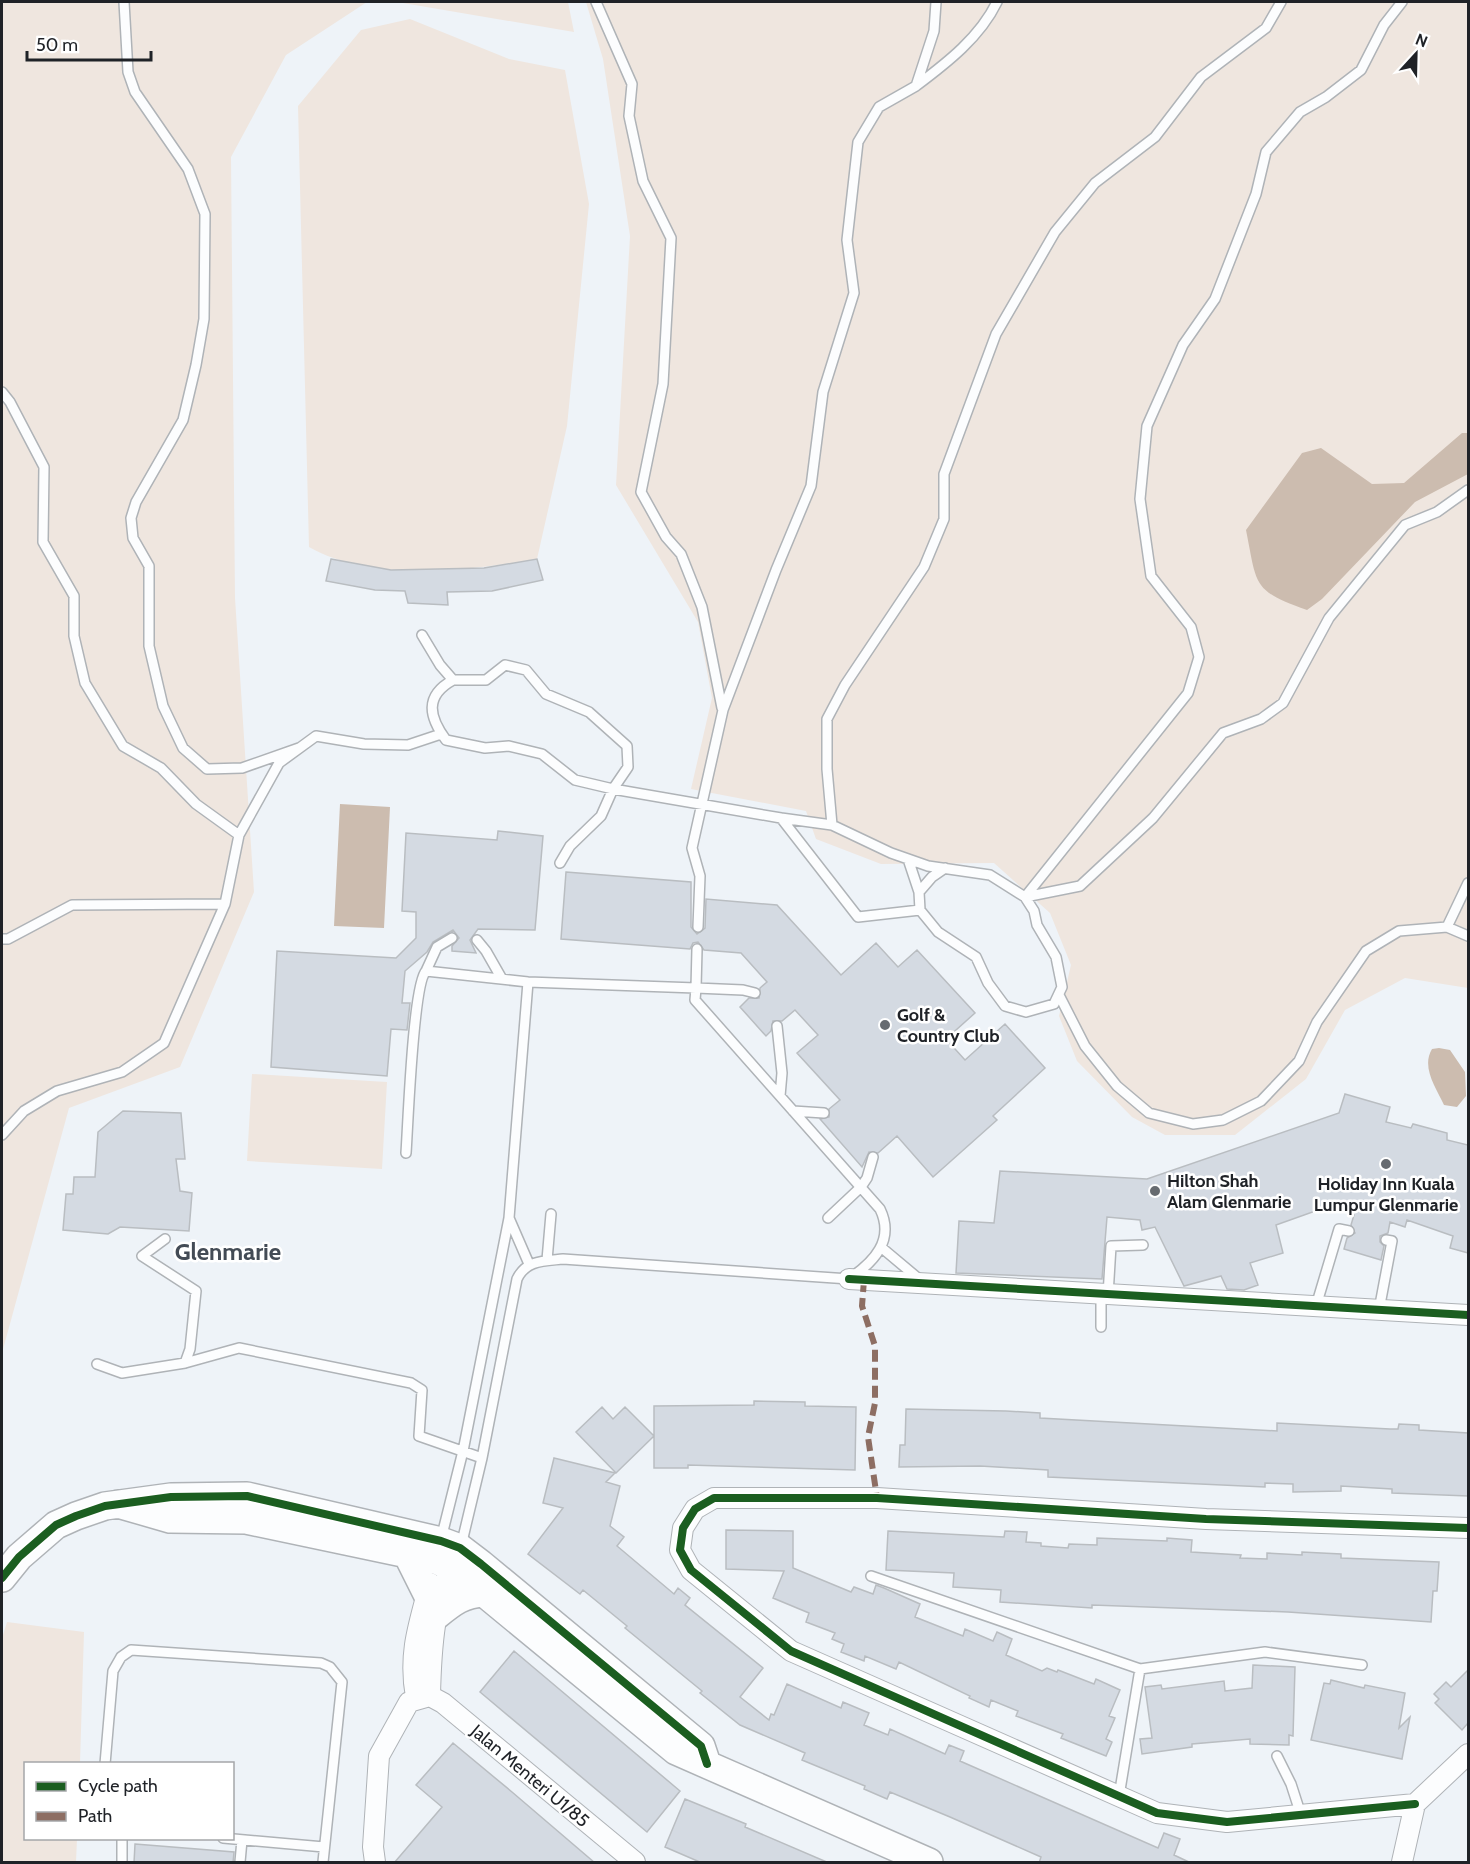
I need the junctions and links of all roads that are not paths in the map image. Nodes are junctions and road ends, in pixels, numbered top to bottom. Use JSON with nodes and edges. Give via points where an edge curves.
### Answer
{"nodes":[{"id":1,"x":124,"y":2,"type":"edge"},
{"id":2,"x":596,"y":2,"type":"edge"},
{"id":3,"x":936,"y":2,"type":"edge"},
{"id":4,"x":998,"y":2,"type":"edge"},
{"id":5,"x":1281,"y":2,"type":"edge"},
{"id":6,"x":1402,"y":2,"type":"edge"},
{"id":7,"x":916,"y":86,"type":"junction"},
{"id":8,"x":2,"y":392,"type":"edge"},
{"id":9,"x":1468,"y":490,"type":"edge"},
{"id":10,"x":422,"y":635,"type":"dead end"},
{"id":11,"x":453,"y":680,"type":"junction"},
{"id":12,"x":723,"y":710,"type":"junction"},
{"id":13,"x":441,"y":734,"type":"junction"},
{"id":14,"x":299,"y":748,"type":"junction"},
{"id":15,"x":613,"y":789,"type":"junction"},
{"id":16,"x":701,"y":803,"type":"junction"},
{"id":17,"x":781,"y":818,"type":"junction"},
{"id":18,"x":832,"y":825,"type":"junction"},
{"id":19,"x":239,"y":835,"type":"junction"},
{"id":20,"x":908,"y":859,"type":"junction"},
{"id":21,"x":560,"y":863,"type":"dead end"},
{"id":22,"x":945,"y":868,"type":"junction"},
{"id":23,"x":1468,"y":883,"type":"edge"},
{"id":24,"x":919,"y":891,"type":"junction"},
{"id":25,"x":1025,"y":897,"type":"junction"},
{"id":26,"x":225,"y":904,"type":"junction"},
{"id":27,"x":920,"y":910,"type":"junction"},
{"id":28,"x":698,"y":927,"type":"dead end"},
{"id":29,"x":1447,"y":927,"type":"junction"},
{"id":30,"x":1468,"y":936,"type":"edge"},
{"id":31,"x":453,"y":938,"type":"dead end"},
{"id":32,"x":2,"y":939,"type":"edge"},
{"id":33,"x":477,"y":940,"type":"dead end"},
{"id":34,"x":697,"y":949,"type":"dead end"},
{"id":35,"x":426,"y":971,"type":"junction"},
{"id":36,"x":502,"y":979,"type":"junction"},
{"id":37,"x":528,"y":982,"type":"junction"},
{"id":38,"x":696,"y":988,"type":"junction"},
{"id":39,"x":755,"y":993,"type":"dead end"},
{"id":40,"x":1059,"y":995,"type":"junction"},
{"id":41,"x":777,"y":1026,"type":"dead end"},
{"id":42,"x":780,"y":1096,"type":"junction"},
{"id":43,"x":793,"y":1111,"type":"junction"},
{"id":44,"x":824,"y":1113,"type":"dead end"},
{"id":45,"x":2,"y":1135,"type":"edge"},
{"id":46,"x":406,"y":1153,"type":"dead end"},
{"id":47,"x":873,"y":1157,"type":"dead end"},
{"id":48,"x":861,"y":1187,"type":"junction"},
{"id":49,"x":551,"y":1214,"type":"dead end"},
{"id":50,"x":508,"y":1218,"type":"junction"},
{"id":51,"x":828,"y":1218,"type":"dead end"},
{"id":52,"x":1349,"y":1231,"type":"dead end"},
{"id":53,"x":165,"y":1239,"type":"dead end"},
{"id":54,"x":1386,"y":1240,"type":"dead end"},
{"id":55,"x":1143,"y":1245,"type":"dead end"},
{"id":56,"x":882,"y":1248,"type":"junction"},
{"id":57,"x":547,"y":1260,"type":"junction"},
{"id":58,"x":529,"y":1264,"type":"junction"},
{"id":59,"x":849,"y":1279,"type":"junction"},
{"id":60,"x":927,"y":1285,"type":"junction"},
{"id":61,"x":1105,"y":1295,"type":"junction"},
{"id":62,"x":1316,"y":1306,"type":"junction"},
{"id":63,"x":1379,"y":1310,"type":"junction"},
{"id":64,"x":1468,"y":1315,"type":"edge"},
{"id":65,"x":1101,"y":1327,"type":"dead end"},
{"id":66,"x":185,"y":1363,"type":"junction"},
{"id":67,"x":97,"y":1364,"type":"dead end"},
{"id":68,"x":463,"y":1451,"type":"junction"},
{"id":69,"x":482,"y":1458,"type":"junction"},
{"id":70,"x":452,"y":1498,"type":"junction"},
{"id":71,"x":118,"y":1504,"type":"junction"},
{"id":72,"x":472,"y":1504,"type":"junction"},
{"id":73,"x":1468,"y":1528,"type":"edge"},
{"id":74,"x":407,"y":1554,"type":"junction"},
{"id":75,"x":447,"y":1554,"type":"junction"},
{"id":76,"x":871,"y":1576,"type":"dead end"},
{"id":77,"x":2,"y":1578,"type":"edge"},
{"id":78,"x":484,"y":1593,"type":"junction"},
{"id":79,"x":432,"y":1605,"type":"junction"},
{"id":80,"x":1362,"y":1665,"type":"dead end"},
{"id":81,"x":1140,"y":1668,"type":"junction"},
{"id":82,"x":423,"y":1696,"type":"junction"},
{"id":83,"x":1468,"y":1754,"type":"edge"},
{"id":84,"x":1277,"y":1756,"type":"dead end"},
{"id":85,"x":105,"y":1762,"type":"edge"},
{"id":86,"x":707,"y":1764,"type":"junction"},
{"id":87,"x":1119,"y":1796,"type":"junction"},
{"id":88,"x":1415,"y":1804,"type":"junction"},
{"id":89,"x":1301,"y":1815,"type":"junction"},
{"id":90,"x":123,"y":1840,"type":"edge"},
{"id":91,"x":234,"y":1840,"type":"edge"},
{"id":92,"x":242,"y":1840,"type":"junction"},
{"id":93,"x":324,"y":1847,"type":"junction"},
{"id":94,"x":122,"y":1863,"type":"edge"},
{"id":95,"x":240,"y":1863,"type":"edge"},
{"id":96,"x":323,"y":1863,"type":"edge"},
{"id":97,"x":375,"y":1863,"type":"edge"},
{"id":98,"x":635,"y":1863,"type":"edge"},
{"id":99,"x":929,"y":1863,"type":"edge"},
{"id":100,"x":1402,"y":1863,"type":"edge"}],
"edges":[{"from":1,"to":14,"type":"lane","via":[[128,72],[135,92],[188,169],[205,213],[204,319],[183,420],[136,502],[131,518],[133,538],[149,566],[149,646],[163,706],[183,748],[207,769],[242,768]]},
{"from":2,"to":12,"type":"lane","via":[[632,84],[629,116],[643,181],[671,238],[663,384],[641,492],[666,537],[681,554],[702,607]]},
{"from":3,"to":7,"type":"lane","via":[[934,31]]},
{"from":4,"to":7,"type":"lane","via":[[988,20],[952,59]]},
{"from":5,"to":18,"type":"lane","via":[[1266,28],[1201,77],[1155,137],[1095,183],[1055,232],[996,334],[944,474],[944,519],[924,567],[845,685],[827,719]]},
{"from":6,"to":25,"type":"lane","via":[[1384,25],[1361,70],[1300,112],[1266,152],[1256,194],[1215,299],[1183,345],[1147,426],[1140,499],[1151,576],[1191,627],[1199,657],[1188,693]]},
{"from":7,"to":12,"type":"lane","via":[[879,107],[858,141],[847,240],[854,292],[824,392],[811,486]]},
{"from":8,"to":19,"type":"lane","via":[[44,466],[42,542],[74,596],[74,636],[85,683],[123,746],[161,768],[196,804]]},
{"from":9,"to":25,"type":"lane","via":[[1437,512],[1405,525],[1329,618],[1283,703],[1261,719],[1223,733],[1153,818],[1080,886]]},
{"from":10,"to":11,"type":"lane"},
{"from":11,"to":13,"type":"lane","via":[[441,687],[432,703],[433,723]]},
{"from":11,"to":15,"type":"lane","via":[[486,680],[505,665],[526,670],[546,694],[589,712],[627,746],[628,767]]},
{"from":12,"to":16,"type":"lane"},
{"from":13,"to":14,"type":"lane","via":[[408,745],[364,744],[316,736]]},
{"from":13,"to":15,"type":"lane","via":[[446,740],[485,748],[509,746],[542,754],[575,780]]},
{"from":14,"to":19,"type":"lane","via":[[279,763]]},
{"from":15,"to":16,"type":"lane"},
{"from":15,"to":21,"type":"lane","via":[[601,816],[570,846]]},
{"from":16,"to":17,"type":"lane"},
{"from":16,"to":28,"type":"lane","via":[[692,848],[700,876]]},
{"from":17,"to":18,"type":"lane"},
{"from":17,"to":27,"type":"lane","via":[[858,917]]},
{"from":18,"to":20,"type":"lane"},
{"from":19,"to":26,"type":"lane"},
{"from":20,"to":22,"type":"lane"},
{"from":20,"to":24,"type":"lane"},
{"from":22,"to":24,"type":"lane"},
{"from":22,"to":25,"type":"lane","via":[[990,875]]},
{"from":23,"to":29,"type":"lane"},
{"from":24,"to":27,"type":"lane"},
{"from":25,"to":40,"type":"lane","via":[[1056,957],[1062,987]]},
{"from":26,"to":32,"type":"lane","via":[[72,905]]},
{"from":26,"to":45,"type":"lane","via":[[164,1043],[122,1072],[57,1091],[24,1111]]},
{"from":27,"to":40,"type":"lane","via":[[938,932],[976,957],[1005,1006],[1026,1012],[1054,1004]]},
{"from":29,"to":30,"type":"lane"},
{"from":29,"to":40,"type":"lane","via":[[1399,931],[1366,951],[1317,1022],[1299,1060],[1261,1101],[1223,1120],[1193,1124],[1149,1113],[1117,1086],[1085,1046]]},
{"from":31,"to":35,"type":"lane","via":[[437,947]]},
{"from":33,"to":36,"type":"lane"},
{"from":34,"to":38,"type":"lane"},
{"from":35,"to":36,"type":"lane"},
{"from":35,"to":46,"type":"lane","via":[[417,1007]]},
{"from":36,"to":37,"type":"lane"},
{"from":37,"to":38,"type":"lane"},
{"from":37,"to":50,"type":"lane"},
{"from":38,"to":39,"type":"lane"},
{"from":38,"to":42,"type":"lane","via":[[695,1000]]},
{"from":41,"to":42,"type":"lane"},
{"from":42,"to":43,"type":"lane"},
{"from":43,"to":44,"type":"lane"},
{"from":43,"to":48,"type":"lane"},
{"from":47,"to":48,"type":"lane"},
{"from":48,"to":51,"type":"lane"},
{"from":48,"to":56,"type":"lane","via":[[884,1217]]},
{"from":49,"to":57,"type":"lane"},
{"from":50,"to":58,"type":"lane"},
{"from":50,"to":68,"type":"lane"},
{"from":52,"to":62,"type":"lane","via":[[1339,1229]]},
{"from":53,"to":66,"type":"lane","via":[[142,1256],[196,1291]]},
{"from":54,"to":63,"type":"lane","via":[[1392,1241]]},
{"from":55,"to":61,"type":"lane","via":[[1111,1246]]},
{"from":56,"to":59,"type":"lane","via":[[869,1266]]},
{"from":56,"to":60,"type":"lane"},
{"from":57,"to":58,"type":"lane"},
{"from":57,"to":59,"type":"lane"},
{"from":58,"to":69,"type":"lane","via":[[517,1279]]},
{"from":59,"to":60,"type":"street"},
{"from":60,"to":61,"type":"street"},
{"from":61,"to":62,"type":"street"},
{"from":61,"to":65,"type":"lane"},
{"from":62,"to":63,"type":"street"},
{"from":63,"to":64,"type":"street"},
{"from":66,"to":67,"type":"lane","via":[[122,1373]]},
{"from":66,"to":68,"type":"lane","via":[[238,1348],[255,1349],[411,1383],[422,1390],[419,1436]]},
{"from":68,"to":69,"type":"lane"},
{"from":68,"to":70,"type":"lane"},
{"from":69,"to":72,"type":"lane"},
{"from":70,"to":72,"type":"lane"},
{"from":70,"to":75,"type":"lane"},
{"from":71,"to":74,"type":"street","via":[[170,1519],[246,1520]]},
{"from":71,"to":75,"type":"street","via":[[171,1497],[247,1496]]},
{"from":71,"to":77,"type":"street","via":[[56,1525],[18,1557]]},
{"from":72,"to":75,"type":"lane"},
{"from":73,"to":87,"type":"street","via":[[1206,1519],[877,1498],[714,1498],[695,1509],[683,1528],[680,1550],[691,1570],[791,1651]]},
{"from":74,"to":75,"type":"street"},
{"from":74,"to":79,"type":"street"},
{"from":75,"to":78,"type":"street"},
{"from":75,"to":79,"type":"street"},
{"from":75,"to":86,"type":"street","via":[[701,1746]]},
{"from":76,"to":81,"type":"lane"},
{"from":78,"to":79,"type":"street"},
{"from":78,"to":86,"type":"street","via":[[675,1751]]},
{"from":79,"to":82,"type":"street","via":[[412,1649],[412,1672]]},
{"from":80,"to":81,"type":"lane","via":[[1265,1652]]},
{"from":81,"to":87,"type":"lane"},
{"from":82,"to":97,"type":"street","via":[[400,1713],[379,1756]]},
{"from":82,"to":98,"type":"street","name":"Jalan Menteri U1/85","via":[[443,1703]]},
{"from":83,"to":88,"type":"street"},
{"from":84,"to":89,"type":"lane"},
{"from":85,"to":93,"type":"lane","via":[[113,1671],[121,1657],[131,1650],[321,1662],[342,1682]]},
{"from":86,"to":99,"type":"street"},
{"from":87,"to":89,"type":"street","via":[[1157,1813],[1227,1822]]},
{"from":88,"to":89,"type":"street"},
{"from":88,"to":100,"type":"street"},
{"from":90,"to":94,"type":"lane"},
{"from":91,"to":92,"type":"lane"},
{"from":92,"to":93,"type":"lane"},
{"from":92,"to":95,"type":"lane"},
{"from":93,"to":96,"type":"lane"}]}
